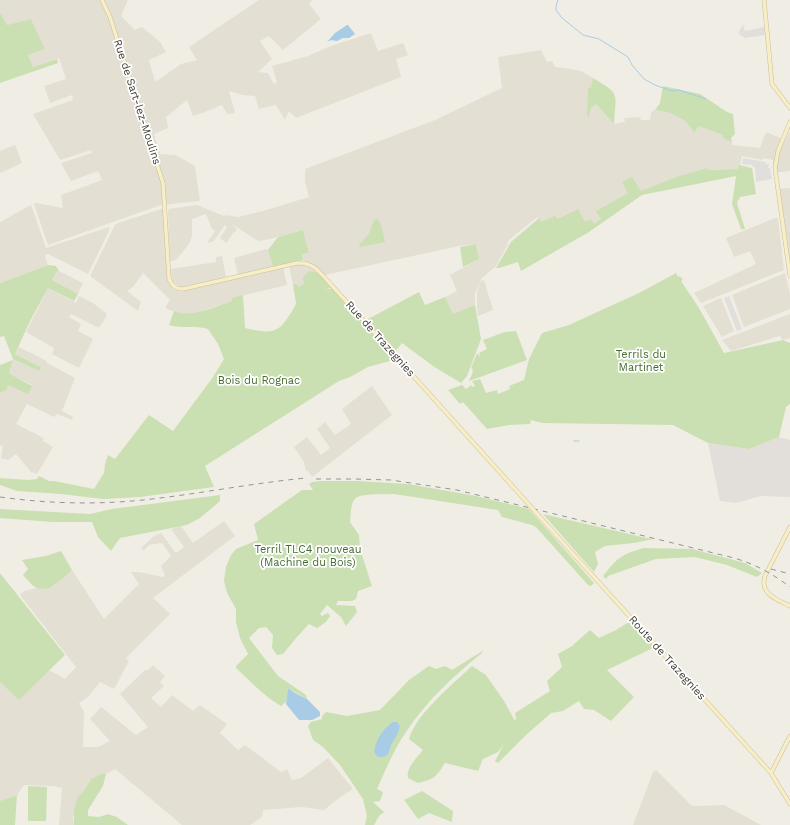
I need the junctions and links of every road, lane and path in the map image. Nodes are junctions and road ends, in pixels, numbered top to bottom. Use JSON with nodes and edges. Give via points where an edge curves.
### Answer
{"nodes":[{"id":1,"x":102,"y":0,"type":"edge"},
{"id":2,"x":764,"y":0,"type":"edge"},
{"id":3,"x":790,"y":108,"type":"edge"},
{"id":4,"x":790,"y":122,"type":"edge"},
{"id":5,"x":790,"y":276,"type":"edge"},
{"id":6,"x":178,"y":288,"type":"joint"},
{"id":7,"x":539,"y":516,"type":"joint"},
{"id":8,"x":790,"y":527,"type":"edge"},
{"id":9,"x":790,"y":606,"type":"edge"},
{"id":10,"x":790,"y":736,"type":"edge"},
{"id":11,"x":771,"y":773,"type":"junction"},
{"id":12,"x":790,"y":804,"type":"edge"}],
"edges":[{"from":1,"to":6,"type":"main road","name":"Rue de Sart-lez-Moulins","via":[[110,16],[163,181],[169,278]]},
{"from":2,"to":3,"type":"main road","via":[[772,84]]},
{"from":4,"to":5,"type":"main road","via":[[776,157],[775,168]]},
{"from":6,"to":7,"type":"main road","name":"Rue de Trazegnies","bridge":true,"via":[[184,289],[297,263],[313,266]]},
{"from":7,"to":11,"type":"main road","name":"Route de Trazegnies"},
{"from":8,"to":9,"type":"main road","via":[[764,584],[769,595]]},
{"from":10,"to":11,"type":"main road"},
{"from":11,"to":12,"type":"main road","name":"Route de Trazegnies"}]}
